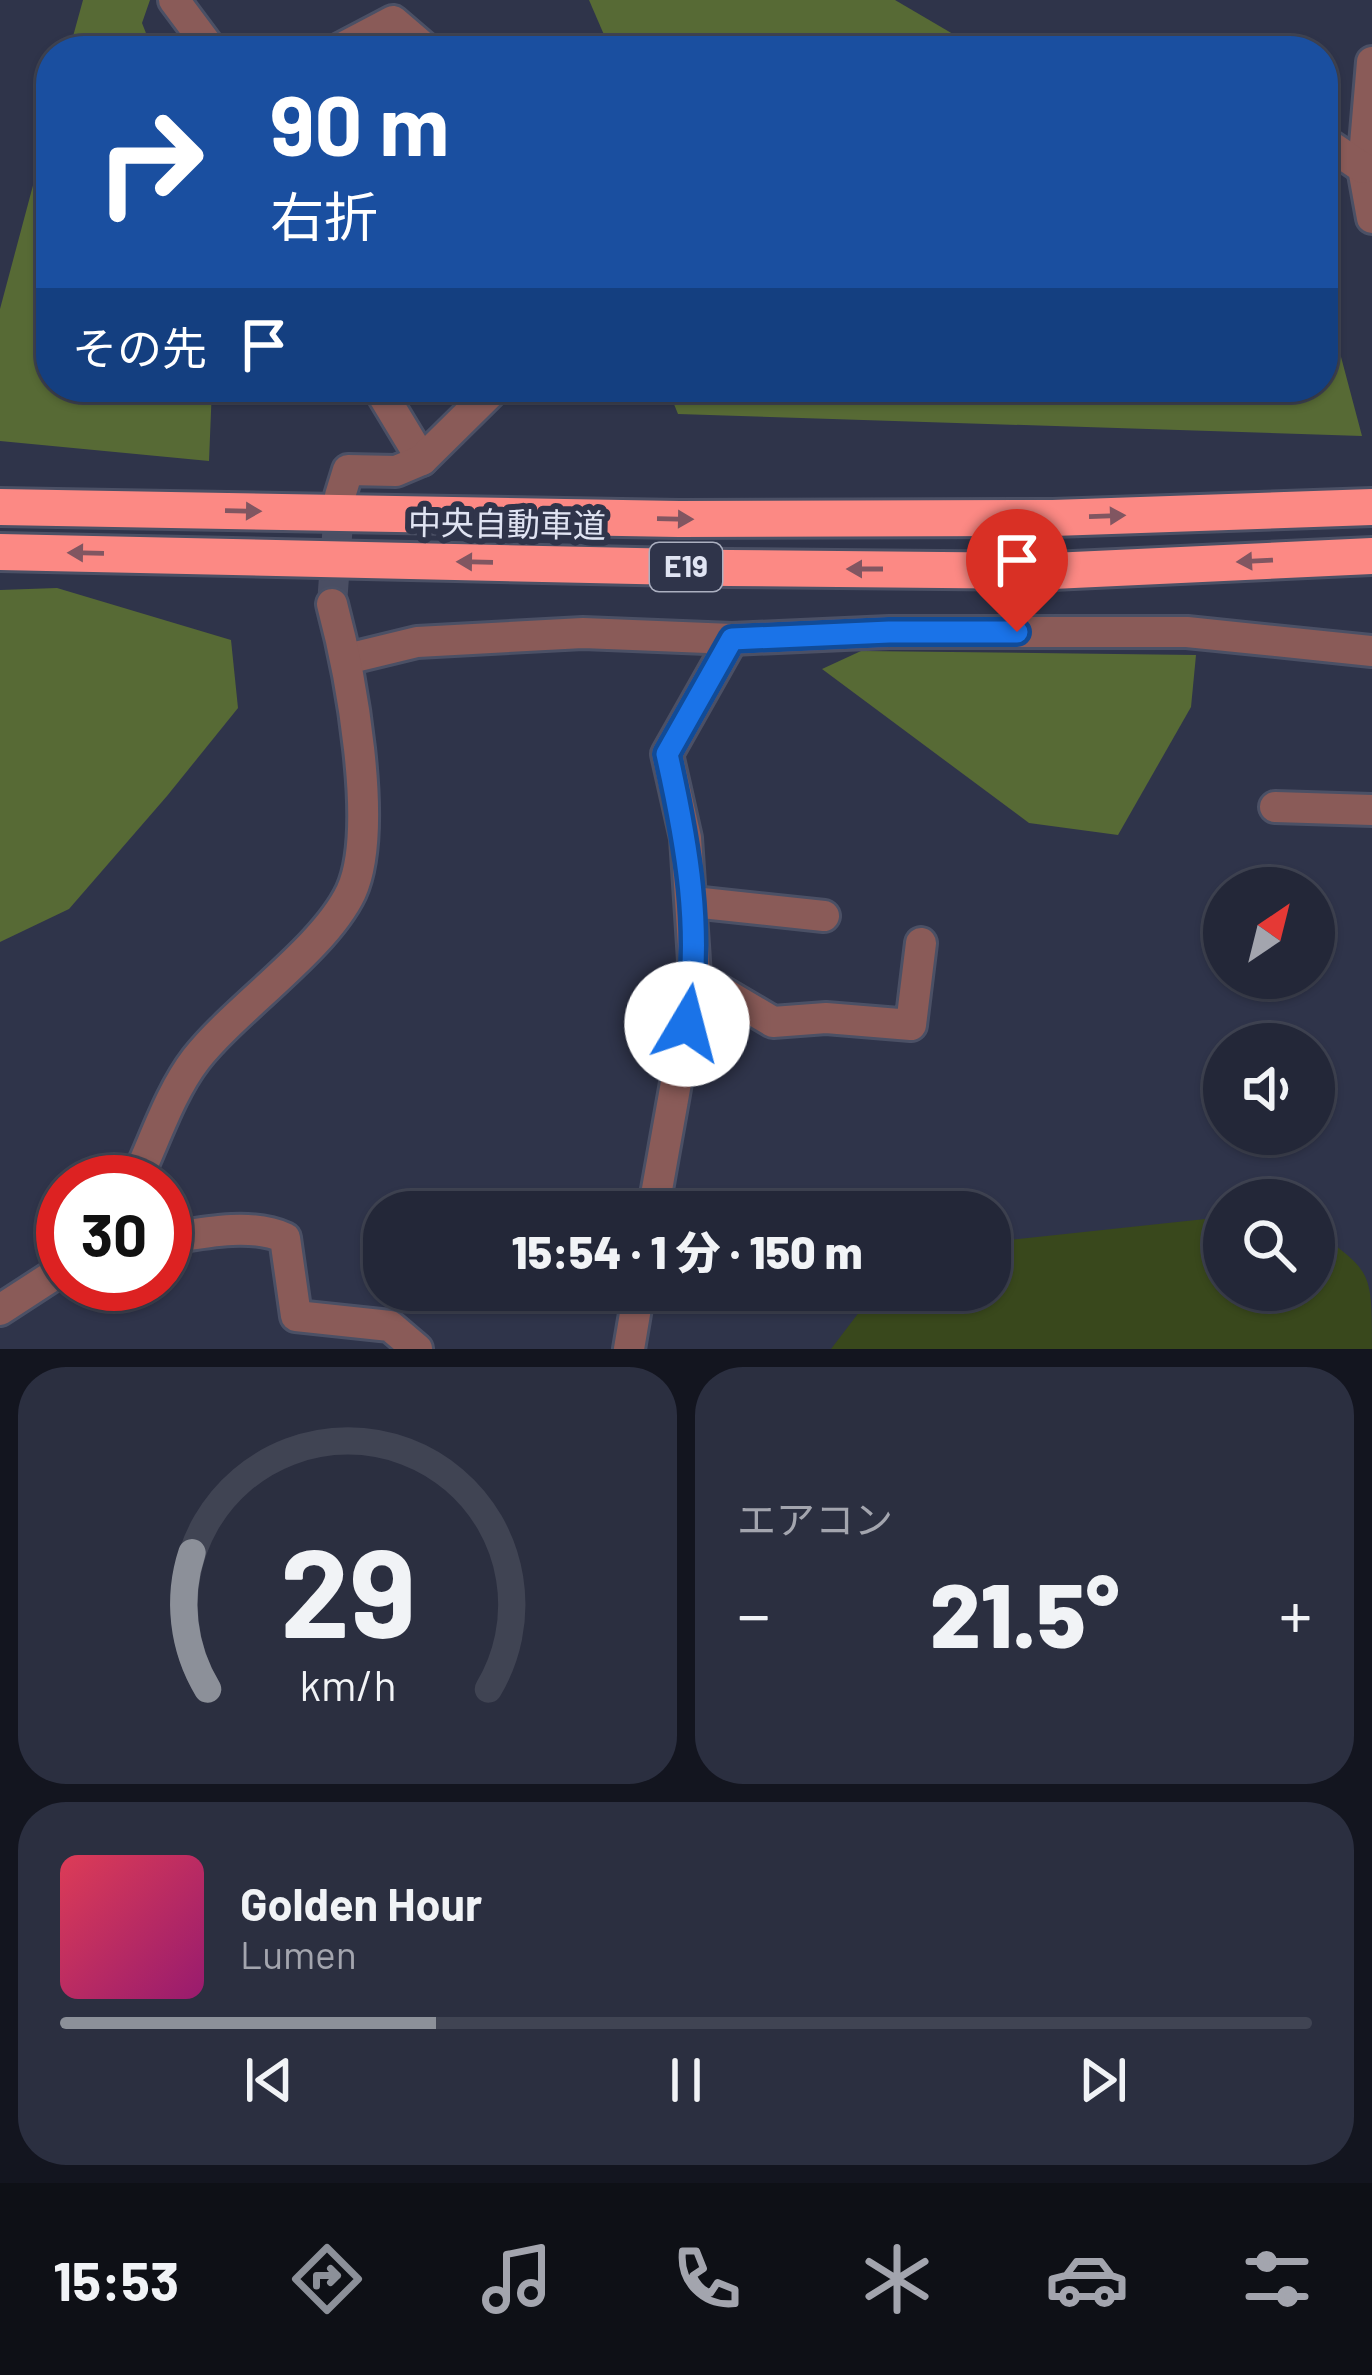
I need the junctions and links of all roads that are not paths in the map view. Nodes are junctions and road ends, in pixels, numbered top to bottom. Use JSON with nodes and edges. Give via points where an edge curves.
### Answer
{"nodes":[{"id":1,"x":175,"y":0,"type":"edge"},
{"id":2,"x":201,"y":36,"type":"edge"},
{"id":3,"x":365,"y":36,"type":"edge"},
{"id":4,"x":410,"y":36,"type":"edge"},
{"id":5,"x":1372,"y":62,"type":"edge"},
{"id":6,"x":1338,"y":151,"type":"edge"},
{"id":7,"x":1363,"y":168,"type":"junction"},
{"id":8,"x":1372,"y":218,"type":"edge"},
{"id":9,"x":387,"y":402,"type":"edge"},
{"id":10,"x":481,"y":402,"type":"edge"},
{"id":11,"x":422,"y":460,"type":"junction"},
{"id":12,"x":340,"y":496,"type":"dead end"},
{"id":13,"x":0,"y":507,"type":"edge"},
{"id":14,"x":1372,"y":507,"type":"edge"},
{"id":15,"x":0,"y":551,"type":"edge"},
{"id":16,"x":1372,"y":556,"type":"edge"},
{"id":17,"x":332,"y":604,"type":"tunnel mouth"},
{"id":18,"x":732,"y":639,"type":"junction"},
{"id":19,"x":1372,"y":651,"type":"edge"},
{"id":20,"x":346,"y":659,"type":"junction"},
{"id":21,"x":1275,"y":807,"type":"dead end"},
{"id":22,"x":1372,"y":810,"type":"edge"},
{"id":23,"x":693,"y":902,"type":"junction"},
{"id":24,"x":824,"y":916,"type":"dead end"},
{"id":25,"x":921,"y":943,"type":"dead end"},
{"id":26,"x":695,"y":976,"type":"junction"},
{"id":27,"x":148,"y":1155,"type":"edge"},
{"id":28,"x":657,"y":1191,"type":"edge"},
{"id":29,"x":192,"y":1235,"type":"edge"},
{"id":30,"x":36,"y":1287,"type":"edge"},
{"id":31,"x":0,"y":1310,"type":"edge"},
{"id":32,"x":635,"y":1311,"type":"edge"},
{"id":33,"x":417,"y":1349,"type":"edge"},
{"id":34,"x":629,"y":1349,"type":"edge"}],
"edges":[{"from":1,"to":2,"type":"street"},
{"from":3,"to":4,"type":"street","via":[[393,21]]},
{"from":5,"to":7,"type":"street"},
{"from":6,"to":7,"type":"street"},
{"from":7,"to":8,"type":"street"},
{"from":9,"to":11,"type":"street"},
{"from":10,"to":11,"type":"street"},
{"from":11,"to":12,"type":"street","via":[[396,471],[348,470]]},
{"from":13,"to":14,"type":"highway","name":"中央自動車道","number":"E19","one_way":true,"via":[[749,519]]},
{"from":16,"to":15,"type":"highway","name":"中央自動車道","number":"E19","one_way":true,"via":[[1052,571]]},
{"from":17,"to":20,"type":"street"},
{"from":18,"to":19,"type":"street","via":[[1186,632]]},
{"from":18,"to":20,"type":"street","via":[[583,633],[417,642]]},
{"from":18,"to":23,"type":"street","via":[[667,754]]},
{"from":20,"to":27,"type":"street","via":[[362,802],[350,896],[195,1060]]},
{"from":21,"to":22,"type":"street"},
{"from":23,"to":24,"type":"street"},
{"from":23,"to":26,"type":"street"},
{"from":25,"to":26,"type":"street","via":[[911,1024],[773,1022]]},
{"from":26,"to":28,"type":"street"},
{"from":29,"to":33,"type":"street","via":[[285,1238],[296,1316],[390,1326]]},
{"from":30,"to":31,"type":"street"},
{"from":32,"to":34,"type":"street"}]}
